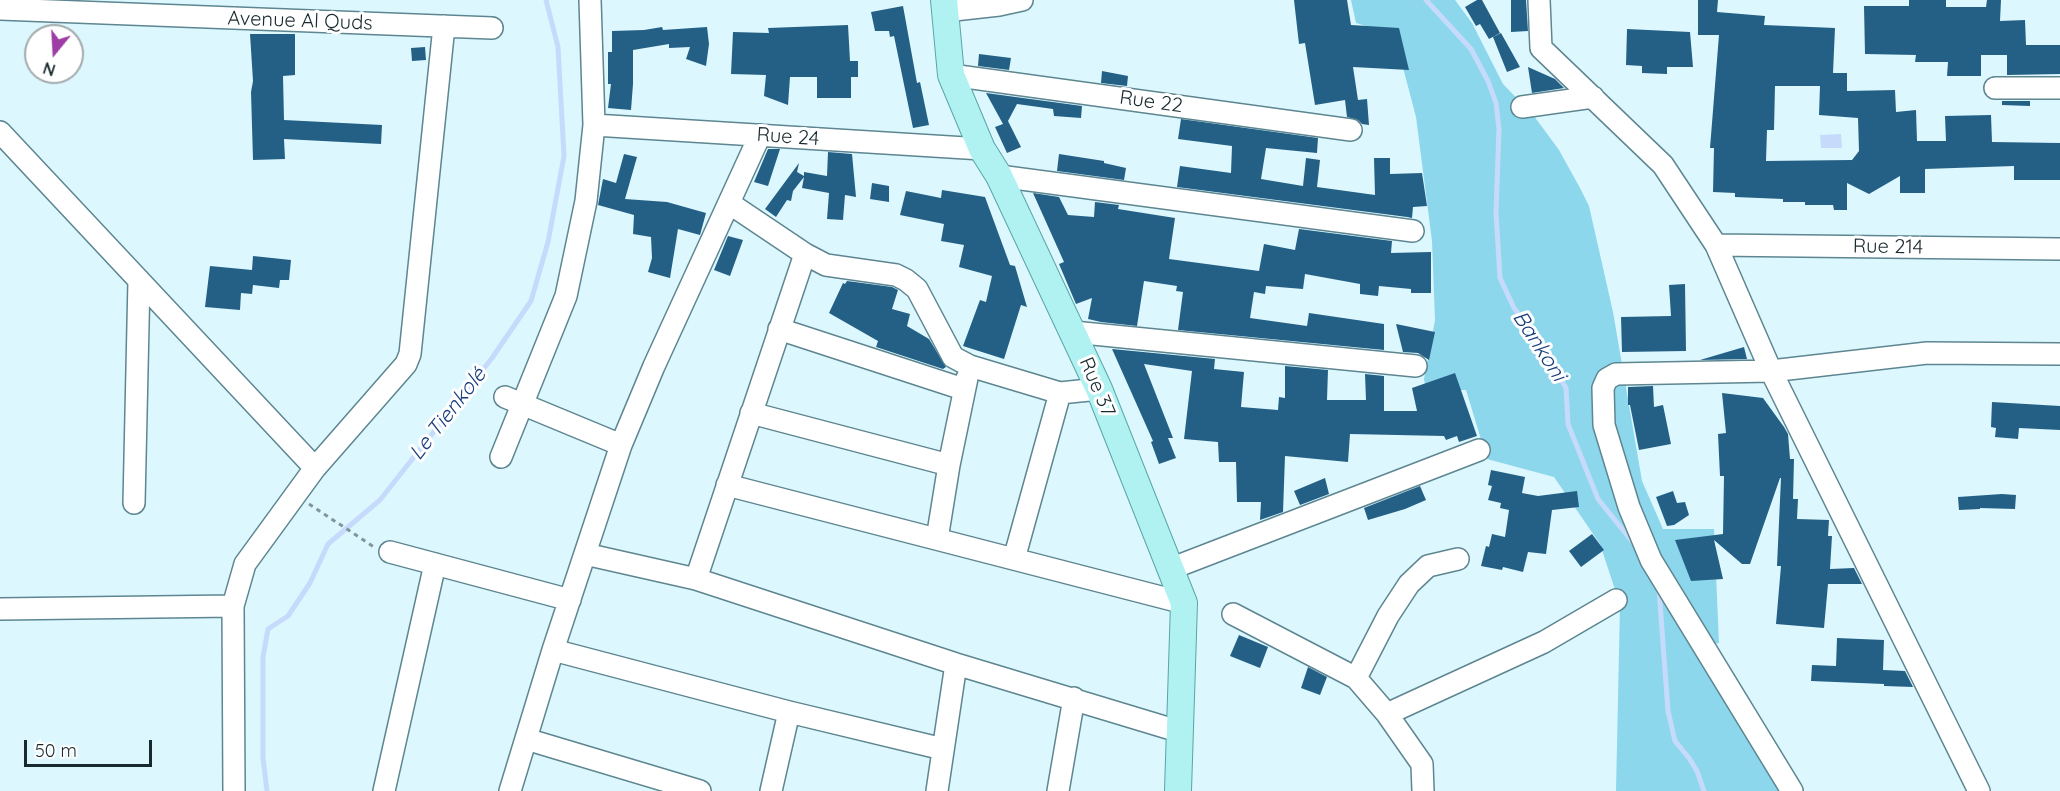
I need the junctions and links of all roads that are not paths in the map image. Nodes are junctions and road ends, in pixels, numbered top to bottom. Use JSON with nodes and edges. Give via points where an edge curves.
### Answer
{"nodes":[{"id":1,"x":590,"y":0,"type":"edge"},
{"id":2,"x":1022,"y":0,"type":"edge"},
{"id":3,"x":1539,"y":0,"type":"edge"},
{"id":4,"x":945,"y":5,"type":"edge"},
{"id":5,"x":197,"y":8,"type":"edge"},
{"id":6,"x":0,"y":9,"type":"edge"},
{"id":7,"x":444,"y":26,"type":"junction"},
{"id":8,"x":492,"y":28,"type":"dead end"},
{"id":9,"x":951,"y":75,"type":"junction"},
{"id":10,"x":1995,"y":88,"type":"dead end"},
{"id":11,"x":2060,"y":88,"type":"edge"},
{"id":12,"x":1593,"y":97,"type":"junction"},
{"id":13,"x":1522,"y":107,"type":"dead end"},
{"id":14,"x":594,"y":125,"type":"junction"},
{"id":15,"x":1351,"y":130,"type":"dead end"},
{"id":16,"x":0,"y":132,"type":"edge"},
{"id":17,"x":760,"y":135,"type":"junction"},
{"id":18,"x":982,"y":149,"type":"junction"},
{"id":19,"x":999,"y":176,"type":"junction"},
{"id":20,"x":729,"y":202,"type":"junction"},
{"id":21,"x":1413,"y":231,"type":"dead end"},
{"id":22,"x":1716,"y":245,"type":"junction"},
{"id":23,"x":2060,"y":249,"type":"edge"},
{"id":24,"x":805,"y":254,"type":"junction"},
{"id":25,"x":139,"y":280,"type":"junction"},
{"id":26,"x":779,"y":329,"type":"junction"},
{"id":27,"x":1073,"y":332,"type":"junction"},
{"id":28,"x":2060,"y":354,"type":"edge"},
{"id":29,"x":970,"y":366,"type":"junction"},
{"id":30,"x":1416,"y":366,"type":"dead end"},
{"id":31,"x":1771,"y":371,"type":"junction"},
{"id":32,"x":1099,"y":388,"type":"junction"},
{"id":33,"x":963,"y":389,"type":"junction"},
{"id":34,"x":1060,"y":393,"type":"junction"},
{"id":35,"x":514,"y":400,"type":"junction"},
{"id":36,"x":751,"y":413,"type":"junction"},
{"id":37,"x":621,"y":445,"type":"junction"},
{"id":38,"x":1479,"y":450,"type":"dead end"},
{"id":39,"x":501,"y":457,"type":"dead end"},
{"id":40,"x":949,"y":465,"type":"junction"},
{"id":41,"x":315,"y":468,"type":"junction"},
{"id":42,"x":727,"y":485,"type":"junction"},
{"id":43,"x":134,"y":503,"type":"dead end"},
{"id":44,"x":937,"y":539,"type":"junction"},
{"id":45,"x":382,"y":549,"type":"road end"},
{"id":46,"x":585,"y":554,"type":"junction"},
{"id":47,"x":1014,"y":559,"type":"junction"},
{"id":48,"x":1458,"y":559,"type":"dead end"},
{"id":49,"x":435,"y":564,"type":"junction"},
{"id":50,"x":1170,"y":569,"type":"junction"},
{"id":51,"x":696,"y":579,"type":"junction"},
{"id":52,"x":570,"y":600,"type":"junction"},
{"id":53,"x":1616,"y":600,"type":"dead end"},
{"id":54,"x":1184,"y":603,"type":"junction"},
{"id":55,"x":233,"y":606,"type":"junction"},
{"id":56,"x":0,"y":609,"type":"edge"},
{"id":57,"x":1233,"y":614,"type":"dead end"},
{"id":58,"x":553,"y":650,"type":"junction"},
{"id":59,"x":956,"y":664,"type":"junction"},
{"id":60,"x":1356,"y":678,"type":"junction"},
{"id":61,"x":1074,"y":698,"type":"junction"},
{"id":62,"x":789,"y":712,"type":"junction"},
{"id":63,"x":1387,"y":714,"type":"junction"},
{"id":64,"x":1181,"y":732,"type":"junction"},
{"id":65,"x":526,"y":739,"type":"junction"},
{"id":66,"x":943,"y":749,"type":"junction"},
{"id":67,"x":234,"y":791,"type":"edge"},
{"id":68,"x":384,"y":791,"type":"edge"},
{"id":69,"x":510,"y":791,"type":"edge"},
{"id":70,"x":700,"y":791,"type":"edge"},
{"id":71,"x":771,"y":791,"type":"edge"},
{"id":72,"x":937,"y":791,"type":"edge"},
{"id":73,"x":1058,"y":791,"type":"edge"},
{"id":74,"x":1178,"y":791,"type":"edge"},
{"id":75,"x":1423,"y":791,"type":"edge"},
{"id":76,"x":1792,"y":791,"type":"edge"},
{"id":77,"x":1979,"y":791,"type":"edge"}],
"edges":[{"from":1,"to":14,"type":"street"},
{"from":2,"to":4,"type":"street","via":[[999,5]]},
{"from":3,"to":12,"type":"street","via":[[1541,48]]},
{"from":4,"to":9,"type":"main road","name":"Rue 37"},
{"from":5,"to":6,"type":"street","name":"Avenue Al Quds"},
{"from":5,"to":7,"type":"street","name":"Avenue Al Quds"},
{"from":7,"to":8,"type":"street","name":"Avenue Al Quds"},
{"from":7,"to":41,"type":"street","via":[[410,354],[406,364]]},
{"from":9,"to":15,"type":"street","name":"Rue 22"},
{"from":9,"to":18,"type":"main road","name":"Rue 37"},
{"from":10,"to":11,"type":"street"},
{"from":12,"to":13,"type":"street"},
{"from":12,"to":22,"type":"street","via":[[1663,165]]},
{"from":14,"to":17,"type":"street","name":"Rue 24"},
{"from":14,"to":35,"type":"street","via":[[586,201],[566,296]]},
{"from":16,"to":25,"type":"street"},
{"from":17,"to":18,"type":"street","name":"Rue 24"},
{"from":17,"to":20,"type":"street"},
{"from":18,"to":19,"type":"main road","name":"Rue 37"},
{"from":19,"to":21,"type":"street"},
{"from":19,"to":27,"type":"main road","name":"Rue 37"},
{"from":20,"to":24,"type":"street"},
{"from":20,"to":37,"type":"street"},
{"from":22,"to":23,"type":"street","name":"Rue 214"},
{"from":22,"to":31,"type":"street"},
{"from":24,"to":26,"type":"street"},
{"from":24,"to":29,"type":"street","via":[[826,265],[896,275],[906,280],[917,289],[953,357]]},
{"from":25,"to":41,"type":"street"},
{"from":25,"to":43,"type":"street"},
{"from":26,"to":33,"type":"street"},
{"from":26,"to":36,"type":"street"},
{"from":27,"to":30,"type":"street"},
{"from":27,"to":32,"type":"main road","name":"Rue 37"},
{"from":28,"to":31,"type":"street","via":[[1927,353]]},
{"from":29,"to":33,"type":"street"},
{"from":29,"to":34,"type":"street"},
{"from":31,"to":76,"type":"street","via":[[1616,374],[1607,379],[1603,388],[1604,425],[1629,507],[1651,560]]},
{"from":31,"to":77,"type":"street"},
{"from":32,"to":34,"type":"street"},
{"from":32,"to":50,"type":"main road","name":"Rue 37"},
{"from":33,"to":40,"type":"street"},
{"from":34,"to":47,"type":"street"},
{"from":35,"to":37,"type":"street"},
{"from":35,"to":39,"type":"street"},
{"from":36,"to":40,"type":"street"},
{"from":36,"to":42,"type":"street"},
{"from":37,"to":46,"type":"street"},
{"from":38,"to":50,"type":"street"},
{"from":40,"to":44,"type":"street"},
{"from":41,"to":55,"type":"street","via":[[245,564]]},
{"from":42,"to":44,"type":"street"},
{"from":42,"to":51,"type":"street"},
{"from":44,"to":47,"type":"street"},
{"from":45,"to":49,"type":"street"},
{"from":46,"to":51,"type":"street"},
{"from":46,"to":52,"type":"street"},
{"from":47,"to":54,"type":"street"},
{"from":48,"to":60,"type":"street","via":[[1428,566],[1409,584]]},
{"from":49,"to":52,"type":"street"},
{"from":49,"to":68,"type":"street"},
{"from":50,"to":54,"type":"main road","name":"Rue 37"},
{"from":51,"to":59,"type":"street"},
{"from":52,"to":58,"type":"street"},
{"from":53,"to":63,"type":"street","via":[[1544,642]]},
{"from":54,"to":64,"type":"main road","name":"Rue 37"},
{"from":55,"to":56,"type":"street"},
{"from":55,"to":67,"type":"street"},
{"from":57,"to":60,"type":"street"},
{"from":58,"to":62,"type":"street"},
{"from":58,"to":65,"type":"street"},
{"from":59,"to":61,"type":"street"},
{"from":59,"to":66,"type":"street"},
{"from":60,"to":63,"type":"street"},
{"from":61,"to":64,"type":"street"},
{"from":61,"to":73,"type":"street"},
{"from":62,"to":66,"type":"street"},
{"from":62,"to":71,"type":"street"},
{"from":63,"to":75,"type":"street","via":[[1422,764]]},
{"from":64,"to":74,"type":"main road","name":"Rue 37"},
{"from":65,"to":69,"type":"street"},
{"from":65,"to":70,"type":"street"},
{"from":66,"to":72,"type":"street"}]}
